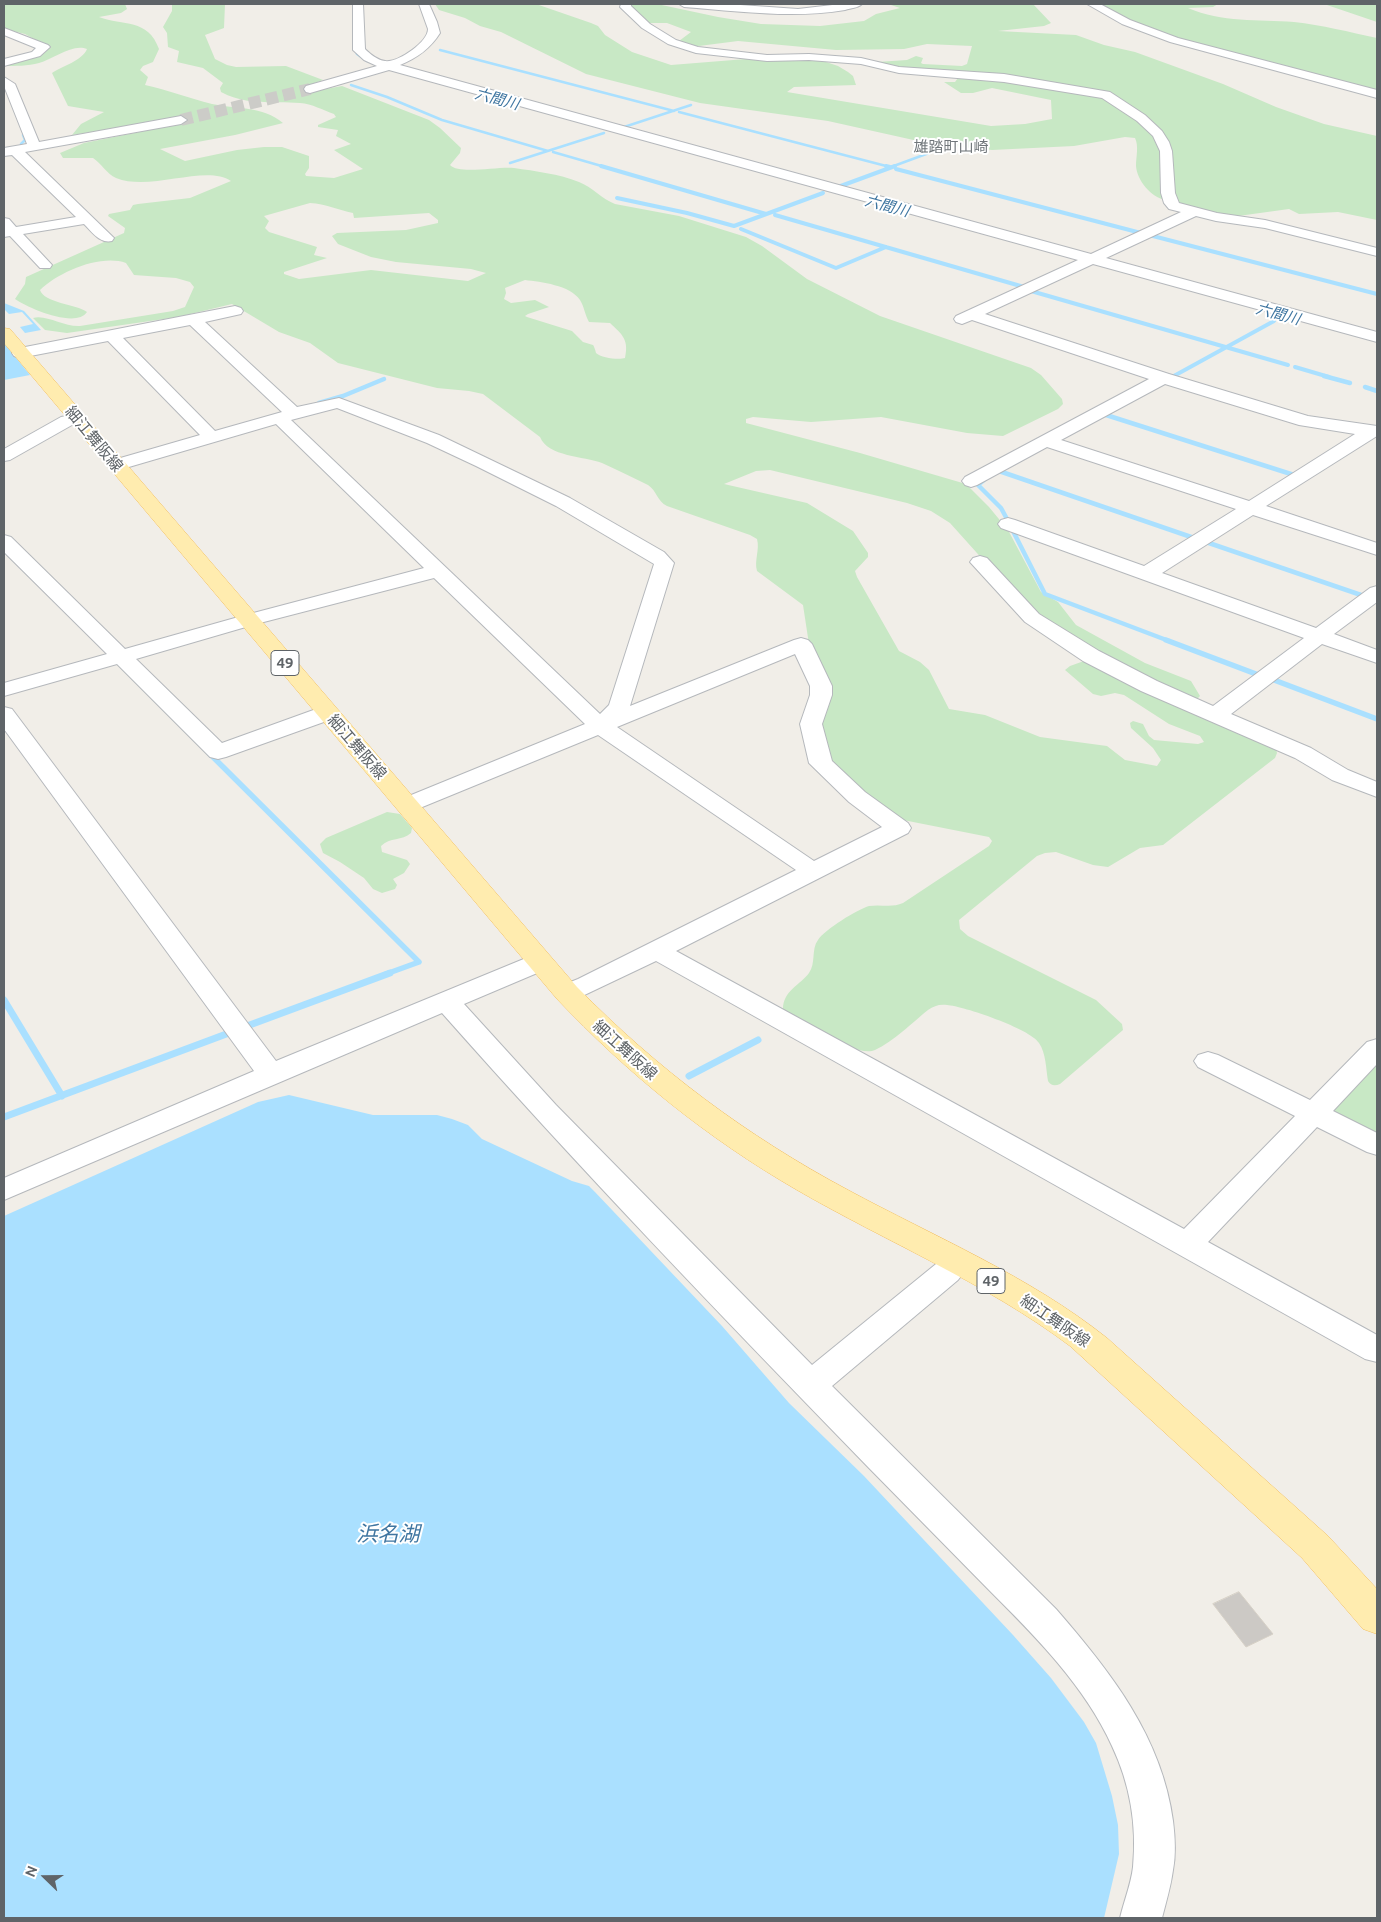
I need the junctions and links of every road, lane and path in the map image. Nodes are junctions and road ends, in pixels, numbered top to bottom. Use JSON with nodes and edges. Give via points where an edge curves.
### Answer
{"nodes":[{"id":1,"x":358,"y":4,"type":"edge"},
{"id":2,"x":424,"y":4,"type":"edge"},
{"id":3,"x":626,"y":4,"type":"edge"},
{"id":4,"x":684,"y":4,"type":"edge"},
{"id":5,"x":857,"y":4,"type":"edge"},
{"id":6,"x":1092,"y":4,"type":"edge"},
{"id":7,"x":4,"y":31,"type":"edge"},
{"id":8,"x":4,"y":63,"type":"edge"},
{"id":9,"x":388,"y":66,"type":"junction"},
{"id":10,"x":4,"y":81,"type":"edge"},
{"id":11,"x":310,"y":89,"type":"tunnel mouth"},
{"id":12,"x":1377,"y":94,"type":"edge"},
{"id":13,"x":181,"y":120,"type":"tunnel mouth"},
{"id":14,"x":34,"y":147,"type":"junction"},
{"id":15,"x":10,"y":151,"type":"edge"},
{"id":16,"x":1192,"y":212,"type":"junction"},
{"id":17,"x":88,"y":219,"type":"junction"},
{"id":18,"x":7,"y":229,"type":"edge"},
{"id":19,"x":107,"y":238,"type":"dead end"},
{"id":20,"x":1377,"y":252,"type":"edge"},
{"id":21,"x":1086,"y":262,"type":"junction"},
{"id":22,"x":45,"y":265,"type":"dead end"},
{"id":23,"x":235,"y":311,"type":"dead end"},
{"id":24,"x":193,"y":319,"type":"junction"},
{"id":25,"x":4,"y":333,"type":"edge"},
{"id":26,"x":112,"y":335,"type":"junction"},
{"id":27,"x":1377,"y":337,"type":"edge"},
{"id":28,"x":1377,"y":346,"type":"edge"},
{"id":29,"x":20,"y":353,"type":"junction"},
{"id":30,"x":1163,"y":378,"type":"junction"},
{"id":31,"x":286,"y":416,"type":"junction"},
{"id":32,"x":77,"y":419,"type":"junction"},
{"id":33,"x":1373,"y":431,"type":"edge"},
{"id":34,"x":212,"y":438,"type":"junction"},
{"id":35,"x":1046,"y":441,"type":"junction"},
{"id":36,"x":4,"y":456,"type":"edge"},
{"id":37,"x":116,"y":465,"type":"junction"},
{"id":38,"x":971,"y":481,"type":"dead end"},
{"id":39,"x":1251,"y":508,"type":"junction"},
{"id":40,"x":1008,"y":524,"type":"dead end"},
{"id":41,"x":4,"y":541,"type":"edge"},
{"id":42,"x":1377,"y":549,"type":"edge"},
{"id":43,"x":980,"y":562,"type":"dead end"},
{"id":44,"x":438,"y":571,"type":"junction"},
{"id":45,"x":1146,"y":574,"type":"junction"},
{"id":46,"x":1377,"y":592,"type":"edge"},
{"id":47,"x":249,"y":620,"type":"junction"},
{"id":48,"x":1319,"y":636,"type":"junction"},
{"id":49,"x":121,"y":656,"type":"junction"},
{"id":50,"x":1377,"y":657,"type":"edge"},
{"id":51,"x":4,"y":690,"type":"edge"},
{"id":52,"x":327,"y":713,"type":"junction"},
{"id":53,"x":4,"y":714,"type":"edge"},
{"id":54,"x":1215,"y":715,"type":"junction"},
{"id":55,"x":600,"y":726,"type":"junction"},
{"id":56,"x":1377,"y":790,"type":"edge"},
{"id":57,"x":406,"y":805,"type":"junction"},
{"id":58,"x":813,"y":871,"type":"junction"},
{"id":59,"x":658,"y":950,"type":"junction"},
{"id":60,"x":540,"y":962,"type":"junction"},
{"id":61,"x":567,"y":993,"type":"junction"},
{"id":62,"x":446,"y":1000,"type":"junction"},
{"id":63,"x":1377,"y":1048,"type":"edge"},
{"id":64,"x":1208,"y":1061,"type":"dead end"},
{"id":65,"x":271,"y":1074,"type":"junction"},
{"id":66,"x":1314,"y":1114,"type":"junction"},
{"id":67,"x":1377,"y":1146,"type":"edge"},
{"id":68,"x":4,"y":1190,"type":"edge"},
{"id":69,"x":1187,"y":1245,"type":"junction"},
{"id":70,"x":956,"y":1262,"type":"junction"},
{"id":71,"x":1377,"y":1350,"type":"edge"},
{"id":72,"x":810,"y":1385,"type":"junction"},
{"id":73,"x":1377,"y":1617,"type":"edge"},
{"id":74,"x":1141,"y":1918,"type":"edge"}],
"edges":[{"from":1,"to":9,"type":"street","via":[[359,50],[368,58]]},
{"from":2,"to":9,"type":"street","via":[[434,29],[432,39],[416,53]]},
{"from":3,"to":16,"type":"street","via":[[624,7],[646,26],[676,44],[696,50],[767,58],[861,61],[899,70],[1004,78],[1106,95],[1141,118],[1158,134],[1166,151],[1171,203]]},
{"from":4,"to":5,"type":"street","via":[[798,12]]},
{"from":6,"to":12,"type":"street","via":[[1141,28],[1193,46]]},
{"from":7,"to":8,"type":"street","via":[[44,47],[36,54]]},
{"from":9,"to":11,"type":"street"},
{"from":9,"to":21,"type":"street"},
{"from":10,"to":14,"type":"street","via":[[9,84]]},
{"from":13,"to":14,"type":"street"},
{"from":14,"to":15,"type":"street"},
{"from":15,"to":17,"type":"street"},
{"from":16,"to":20,"type":"street","via":[[1256,222]]},
{"from":16,"to":21,"type":"street"},
{"from":17,"to":18,"type":"street"},
{"from":17,"to":19,"type":"street"},
{"from":18,"to":22,"type":"street"},
{"from":21,"to":27,"type":"street"},
{"from":21,"to":28,"type":"street"},
{"from":21,"to":30,"type":"street","via":[[965,318]]},
{"from":23,"to":24,"type":"street"},
{"from":24,"to":26,"type":"street"},
{"from":24,"to":31,"type":"street"},
{"from":25,"to":29,"type":"main road","name":"細江舞阪線","number":"49"},
{"from":26,"to":29,"type":"street"},
{"from":26,"to":34,"type":"street"},
{"from":29,"to":32,"type":"main road","name":"細江舞阪線","number":"49"},
{"from":30,"to":33,"type":"street","via":[[1317,424]]},
{"from":30,"to":35,"type":"street"},
{"from":31,"to":34,"type":"street"},
{"from":31,"to":44,"type":"street"},
{"from":31,"to":55,"type":"street","via":[[339,403],[378,417],[458,450],[563,502],[662,560],[663,567],[619,707]]},
{"from":32,"to":36,"type":"street","via":[[66,421]]},
{"from":32,"to":37,"type":"main road","name":"細江舞阪線","number":"49"},
{"from":33,"to":39,"type":"street"},
{"from":34,"to":37,"type":"street"},
{"from":35,"to":38,"type":"street"},
{"from":35,"to":39,"type":"street"},
{"from":37,"to":47,"type":"main road","name":"細江舞阪線","number":"49"},
{"from":39,"to":42,"type":"street"},
{"from":39,"to":45,"type":"street"},
{"from":40,"to":45,"type":"street"},
{"from":41,"to":49,"type":"street"},
{"from":43,"to":54,"type":"street","via":[[1041,625],[1091,656]]},
{"from":44,"to":47,"type":"street"},
{"from":44,"to":55,"type":"street"},
{"from":45,"to":48,"type":"street"},
{"from":46,"to":48,"type":"street"},
{"from":47,"to":49,"type":"street"},
{"from":47,"to":52,"type":"main road","name":"細江舞阪線","number":"49"},
{"from":48,"to":50,"type":"street"},
{"from":48,"to":54,"type":"street"},
{"from":49,"to":51,"type":"street"},
{"from":49,"to":52,"type":"street","via":[[218,752]]},
{"from":52,"to":57,"type":"main road","name":"細江舞阪線","number":"49"},
{"from":53,"to":65,"type":"street"},
{"from":54,"to":56,"type":"street","via":[[1304,753],[1340,775]]},
{"from":55,"to":57,"type":"street"},
{"from":55,"to":58,"type":"street"},
{"from":55,"to":58,"type":"street","via":[[801,644],[821,686],[811,724],[821,763],[857,797],[900,828]]},
{"from":57,"to":60,"type":"main road","name":"細江舞阪線","number":"49"},
{"from":58,"to":59,"type":"street"},
{"from":59,"to":61,"type":"street"},
{"from":59,"to":69,"type":"street"},
{"from":60,"to":61,"type":"main road","name":"細江舞阪線","number":"49"},
{"from":60,"to":62,"type":"street"},
{"from":61,"to":70,"type":"main road","name":"細江舞阪線","number":"49","via":[[632,1058],[718,1125],[805,1181]]},
{"from":62,"to":65,"type":"street"},
{"from":62,"to":72,"type":"street","via":[[546,1112]]},
{"from":63,"to":66,"type":"street"},
{"from":64,"to":66,"type":"street"},
{"from":65,"to":68,"type":"street"},
{"from":66,"to":67,"type":"street"},
{"from":66,"to":69,"type":"street"},
{"from":69,"to":71,"type":"street"},
{"from":70,"to":72,"type":"street"},
{"from":70,"to":73,"type":"main road","name":"細江舞阪線","number":"49","via":[[1057,1318],[1105,1357],[1315,1547]]},
{"from":72,"to":74,"type":"street","via":[[1043,1620],[1108,1702],[1140,1765],[1150,1799],[1153,1869]]}]}
